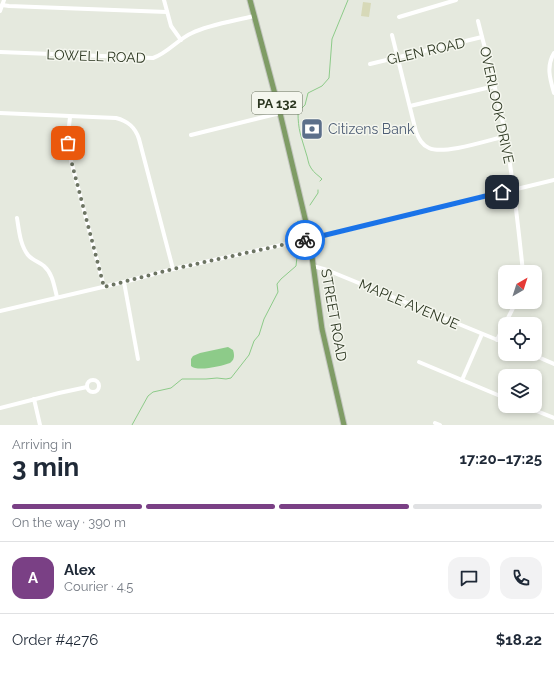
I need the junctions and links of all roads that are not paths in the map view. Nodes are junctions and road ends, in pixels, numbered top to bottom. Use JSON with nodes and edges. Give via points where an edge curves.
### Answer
{"nodes":[{"id":1,"x":164,"y":0,"type":"edge"},
{"id":2,"x":250,"y":0,"type":"edge"},
{"id":3,"x":456,"y":0,"type":"edge"},
{"id":4,"x":3,"y":2,"type":"edge"},
{"id":5,"x":0,"y":11,"type":"edge"},
{"id":6,"x":167,"y":12,"type":"junction"},
{"id":7,"x":254,"y":16,"type":"junction"},
{"id":8,"x":399,"y":17,"type":"dead end"},
{"id":9,"x":478,"y":21,"type":"dead end"},
{"id":10,"x":392,"y":35,"type":"dead end"},
{"id":11,"x":482,"y":37,"type":"junction"},
{"id":12,"x":181,"y":40,"type":"junction"},
{"id":13,"x":0,"y":52,"type":"edge"},
{"id":14,"x":554,"y":53,"type":"edge"},
{"id":15,"x":397,"y":58,"type":"junction"},
{"id":16,"x":370,"y":64,"type":"dead end"},
{"id":17,"x":495,"y":86,"type":"junction"},
{"id":18,"x":554,"y":93,"type":"edge"},
{"id":19,"x":410,"y":106,"type":"junction"},
{"id":20,"x":0,"y":113,"type":"edge"},
{"id":21,"x":280,"y":113,"type":"junction"},
{"id":22,"x":70,"y":117,"type":"junction"},
{"id":23,"x":191,"y":135,"type":"dead end"},
{"id":24,"x":506,"y":136,"type":"junction"},
{"id":25,"x":554,"y":180,"type":"edge"},
{"id":26,"x":515,"y":190,"type":"junction"},
{"id":27,"x":17,"y":218,"type":"dead end"},
{"id":28,"x":310,"y":239,"type":"junction"},
{"id":29,"x":522,"y":265,"type":"edge"},
{"id":30,"x":313,"y":266,"type":"junction"},
{"id":31,"x":173,"y":269,"type":"junction"},
{"id":32,"x":124,"y":282,"type":"junction"},
{"id":33,"x":104,"y":287,"type":"junction"},
{"id":34,"x":57,"y":297,"type":"junction"},
{"id":35,"x":512,"y":309,"type":"edge"},
{"id":36,"x":0,"y":311,"type":"edge"},
{"id":37,"x":482,"y":334,"type":"junction"},
{"id":38,"x":497,"y":340,"type":"joint"},
{"id":39,"x":138,"y":359,"type":"dead end"},
{"id":40,"x":542,"y":359,"type":"edge"},
{"id":41,"x":419,"y":362,"type":"dead end"},
{"id":42,"x":554,"y":364,"type":"edge"},
{"id":43,"x":462,"y":380,"type":"junction"},
{"id":44,"x":87,"y":387,"type":"dead end"},
{"id":45,"x":498,"y":395,"type":"edge"},
{"id":46,"x":34,"y":399,"type":"junction"},
{"id":47,"x":0,"y":408,"type":"edge"},
{"id":48,"x":542,"y":413,"type":"edge"},
{"id":49,"x":554,"y":418,"type":"edge"},
{"id":50,"x":435,"y":423,"type":"dead end"},
{"id":51,"x":40,"y":425,"type":"edge"},
{"id":52,"x":344,"y":425,"type":"edge"},
{"id":53,"x":440,"y":425,"type":"edge"}],
"edges":[{"from":1,"to":6,"type":"street"},
{"from":2,"to":7,"type":"main road","name":"STREET ROAD","number":"PA 132"},
{"from":3,"to":8,"type":"street"},
{"from":4,"to":5,"type":"street"},
{"from":4,"to":6,"type":"street","via":[[17,6]]},
{"from":6,"to":12,"type":"street","via":[[171,26]]},
{"from":7,"to":12,"type":"street","name":"LOWELL ROAD","via":[[199,30]]},
{"from":7,"to":21,"type":"main road","name":"STREET ROAD","number":"PA 132"},
{"from":9,"to":11,"type":"street","name":"OVERLOOK DRIVE"},
{"from":10,"to":15,"type":"street"},
{"from":11,"to":15,"type":"street","name":"GLEN ROAD"},
{"from":11,"to":17,"type":"street","name":"OVERLOOK DRIVE"},
{"from":12,"to":13,"type":"street","name":"LOWELL ROAD","via":[[153,58]]},
{"from":14,"to":18,"type":"street","via":[[549,69]]},
{"from":15,"to":16,"type":"street","name":"GLEN ROAD"},
{"from":15,"to":19,"type":"street"},
{"from":17,"to":19,"type":"street"},
{"from":17,"to":24,"type":"street","name":"OVERLOOK DRIVE"},
{"from":19,"to":24,"type":"street","via":[[419,139],[434,150],[445,150]]},
{"from":20,"to":22,"type":"street"},
{"from":21,"to":23,"type":"street"},
{"from":21,"to":28,"type":"main road","name":"STREET ROAD","number":"PA 132"},
{"from":22,"to":31,"type":"street","via":[[118,119],[130,124],[135,130]]},
{"from":22,"to":33,"type":"street","via":[[68,143],[71,160]]},
{"from":24,"to":26,"type":"street","name":"OVERLOOK DRIVE"},
{"from":25,"to":26,"type":"street"},
{"from":26,"to":28,"type":"street"},
{"from":26,"to":29,"type":"street","name":"OVERLOOK DRIVE"},
{"from":27,"to":34,"type":"street","via":[[26,251],[49,272]]},
{"from":28,"to":30,"type":"main road","name":"STREET ROAD","number":"PA 132"},
{"from":28,"to":31,"type":"street"},
{"from":30,"to":37,"type":"street","name":"MAPLE AVENUE"},
{"from":30,"to":52,"type":"main road","name":"STREET ROAD","number":"PA 132","via":[[324,341]]},
{"from":31,"to":32,"type":"street"},
{"from":32,"to":33,"type":"street"},
{"from":32,"to":39,"type":"street"},
{"from":33,"to":34,"type":"street"},
{"from":34,"to":36,"type":"street"},
{"from":35,"to":38,"type":"street"},
{"from":37,"to":38,"type":"street","name":"MAPLE AVENUE"},
{"from":37,"to":43,"type":"street"},
{"from":40,"to":42,"type":"street"},
{"from":41,"to":43,"type":"street"},
{"from":43,"to":45,"type":"street"},
{"from":44,"to":46,"type":"street"},
{"from":46,"to":47,"type":"street"},
{"from":46,"to":51,"type":"street"},
{"from":48,"to":49,"type":"street"},
{"from":50,"to":53,"type":"street"}]}
